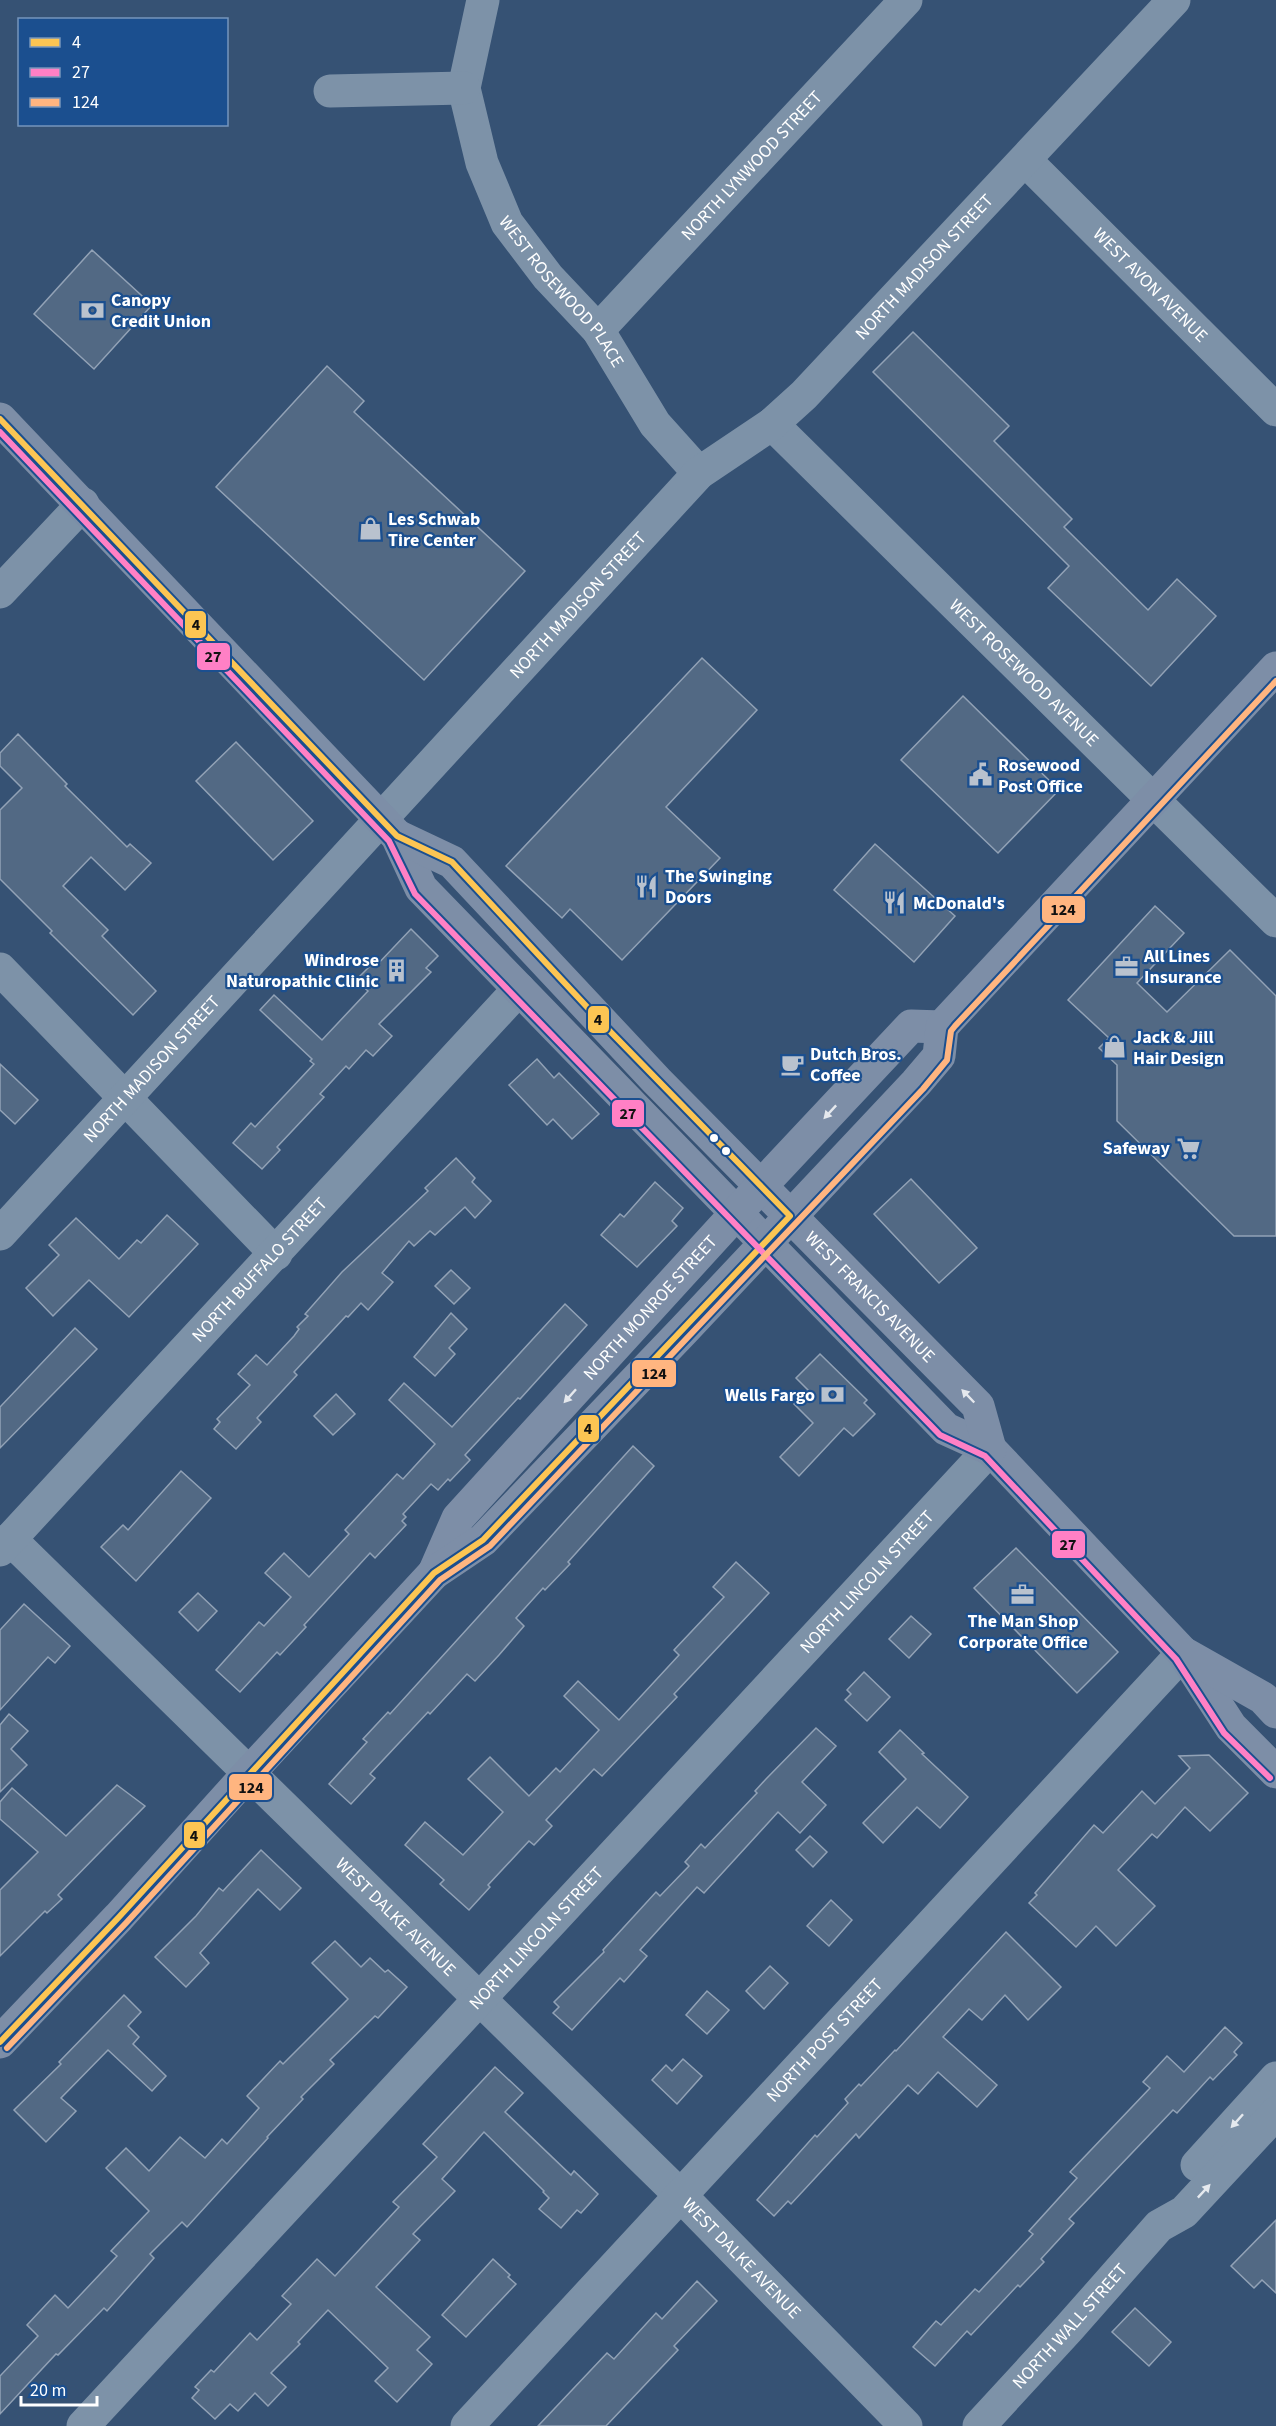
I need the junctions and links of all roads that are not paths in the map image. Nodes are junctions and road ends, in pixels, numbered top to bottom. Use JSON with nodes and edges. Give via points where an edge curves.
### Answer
{"nodes":[{"id":1,"x":483,"y":0,"type":"edge"},
{"id":2,"x":906,"y":0,"type":"edge"},
{"id":3,"x":1174,"y":0,"type":"edge"},
{"id":4,"x":464,"y":88,"type":"junction"},
{"id":5,"x":330,"y":91,"type":"dead end"},
{"id":6,"x":1025,"y":160,"type":"junction"},
{"id":7,"x":598,"y":330,"type":"junction"},
{"id":8,"x":1276,"y":410,"type":"edge"},
{"id":9,"x":0,"y":419,"type":"edge"},
{"id":10,"x":772,"y":424,"type":"junction"},
{"id":11,"x":699,"y":473,"type":"junction"},
{"id":12,"x":83,"y":504,"type":"junction"},
{"id":13,"x":0,"y":592,"type":"edge"},
{"id":14,"x":1276,"y":668,"type":"edge"},
{"id":15,"x":1154,"y":799,"type":"junction"},
{"id":16,"x":388,"y":828,"type":"junction"},
{"id":17,"x":1276,"y":921,"type":"edge"},
{"id":18,"x":0,"y":969,"type":"edge"},
{"id":19,"x":519,"y":989,"type":"junction"},
{"id":20,"x":942,"y":1027,"type":"junction"},
{"id":21,"x":127,"y":1098,"type":"junction"},
{"id":22,"x":761,"y":1186,"type":"junction"},
{"id":23,"x":737,"y":1213,"type":"junction"},
{"id":24,"x":790,"y":1216,"type":"junction"},
{"id":25,"x":0,"y":1234,"type":"edge"},
{"id":26,"x":766,"y":1243,"type":"junction"},
{"id":27,"x":276,"y":1254,"type":"junction"},
{"id":28,"x":990,"y":1449,"type":"junction"},
{"id":29,"x":7,"y":1534,"type":"edge"},
{"id":30,"x":434,"y":1573,"type":"junction"},
{"id":31,"x":1183,"y":1653,"type":"junction"},
{"id":32,"x":1276,"y":1712,"type":"edge"},
{"id":33,"x":1276,"y":1772,"type":"edge"},
{"id":34,"x":248,"y":1774,"type":"junction"},
{"id":35,"x":481,"y":1999,"type":"junction"},
{"id":36,"x":0,"y":2042,"type":"edge"},
{"id":37,"x":1276,"y":2078,"type":"edge"},
{"id":38,"x":1276,"y":2113,"type":"edge"},
{"id":39,"x":681,"y":2196,"type":"junction"},
{"id":40,"x":1159,"y":2226,"type":"junction"},
{"id":41,"x":83,"y":2426,"type":"edge"},
{"id":42,"x":467,"y":2426,"type":"edge"},
{"id":43,"x":906,"y":2426,"type":"edge"},
{"id":44,"x":979,"y":2426,"type":"edge"}],
"edges":[{"from":1,"to":4,"type":"street"},
{"from":2,"to":7,"type":"street","name":"NORTH LYNWOOD STREET"},
{"from":3,"to":6,"type":"street","name":"NORTH MADISON STREET"},
{"from":4,"to":5,"type":"street"},
{"from":4,"to":7,"type":"street","name":"WEST ROSEWOOD PLACE","via":[[482,163],[507,223],[548,277]]},
{"from":6,"to":8,"type":"street","name":"WEST AVON AVENUE"},
{"from":6,"to":10,"type":"street","name":"NORTH MADISON STREET","via":[[804,395]]},
{"from":7,"to":11,"type":"street","name":"WEST ROSEWOOD PLACE","via":[[655,424]]},
{"from":9,"to":12,"type":"main road","name":"WEST FRANCIS AVENUE"},
{"from":10,"to":11,"type":"street","name":"NORTH MADISON STREET"},
{"from":10,"to":15,"type":"street","name":"WEST ROSEWOOD AVENUE"},
{"from":11,"to":16,"type":"street","name":"NORTH MADISON STREET"},
{"from":12,"to":13,"type":"street"},
{"from":12,"to":16,"type":"main road","name":"WEST FRANCIS AVENUE"},
{"from":14,"to":15,"type":"main road"},
{"from":15,"to":17,"type":"street","name":"WEST ROSEWOOD AVENUE"},
{"from":15,"to":20,"type":"main road"},
{"from":16,"to":19,"type":"main road","name":"WEST FRANCIS AVENUE","via":[[421,888]]},
{"from":16,"to":21,"type":"street","name":"NORTH MADISON STREET"},
{"from":16,"to":22,"type":"main road","name":"WEST FRANCIS AVENUE","via":[[452,862]]},
{"from":18,"to":21,"type":"street"},
{"from":19,"to":23,"type":"main road","name":"WEST FRANCIS AVENUE"},
{"from":19,"to":27,"type":"street","name":"NORTH BUFFALO STREET"},
{"from":20,"to":22,"type":"main road","name":"NORTH MONROE STREET","one_way":true,"via":[[910,1026]]},
{"from":20,"to":24,"type":"main road","name":"NORTH MONROE STREET","via":[[939,1056]]},
{"from":21,"to":25,"type":"street","name":"NORTH MADISON STREET"},
{"from":21,"to":27,"type":"street"},
{"from":22,"to":23,"type":"main road","name":"NORTH MONROE STREET"},
{"from":22,"to":24,"type":"main road","name":"WEST FRANCIS AVENUE"},
{"from":23,"to":26,"type":"main road","name":"WEST FRANCIS AVENUE"},
{"from":23,"to":30,"type":"main road","name":"NORTH MONROE STREET","one_way":true,"via":[[459,1518]]},
{"from":24,"to":26,"type":"main road","name":"NORTH MONROE STREET"},
{"from":28,"to":24,"type":"main road","name":"WEST FRANCIS AVENUE","one_way":true,"via":[[978,1406]]},
{"from":26,"to":28,"type":"main road","name":"WEST FRANCIS AVENUE","via":[[946,1429]]},
{"from":26,"to":30,"type":"main road","name":"NORTH MONROE STREET","via":[[483,1540]]},
{"from":27,"to":29,"type":"street","name":"NORTH BUFFALO STREET"},
{"from":28,"to":31,"type":"main road","name":"WEST FRANCIS AVENUE"},
{"from":28,"to":35,"type":"street","name":"NORTH LINCOLN STREET"},
{"from":29,"to":34,"type":"street","name":"WEST DALKE AVENUE"},
{"from":30,"to":34,"type":"main road","name":"NORTH MONROE STREET"},
{"from":31,"to":32,"type":"main road","name":"WEST FRANCIS AVENUE","via":[[1263,1698]]},
{"from":31,"to":33,"type":"main road","name":"WEST FRANCIS AVENUE","via":[[1231,1726]]},
{"from":31,"to":39,"type":"street","name":"NORTH POST STREET"},
{"from":34,"to":35,"type":"street","name":"WEST DALKE AVENUE"},
{"from":34,"to":36,"type":"main road","name":"NORTH MONROE STREET"},
{"from":35,"to":39,"type":"street","name":"WEST DALKE AVENUE"},
{"from":35,"to":41,"type":"street","name":"NORTH LINCOLN STREET"},
{"from":37,"to":40,"type":"street","name":"NORTH WALL STREET","one_way":true,"via":[[1166,2200]]},
{"from":40,"to":38,"type":"street","name":"NORTH WALL STREET","one_way":true,"via":[[1184,2212]]},
{"from":39,"to":42,"type":"street","name":"NORTH POST STREET"},
{"from":39,"to":43,"type":"street","name":"WEST DALKE AVENUE"},
{"from":40,"to":44,"type":"street","name":"NORTH WALL STREET"}]}
